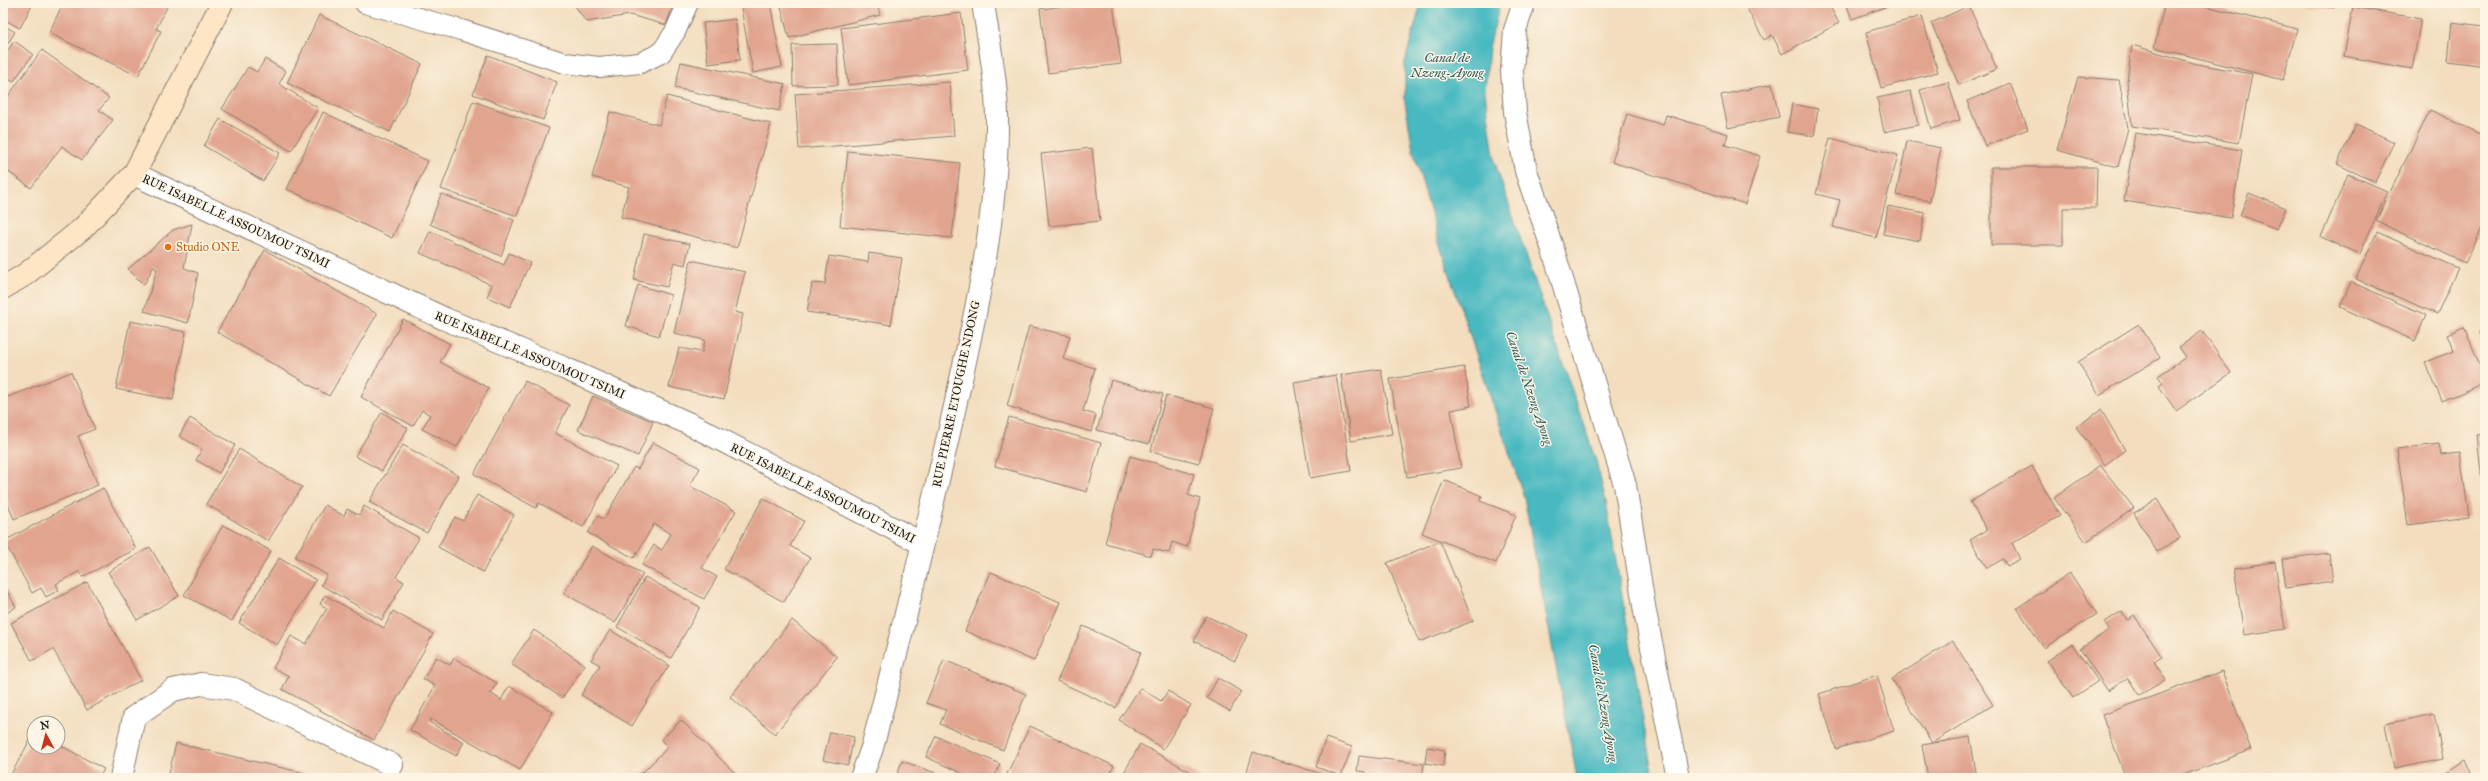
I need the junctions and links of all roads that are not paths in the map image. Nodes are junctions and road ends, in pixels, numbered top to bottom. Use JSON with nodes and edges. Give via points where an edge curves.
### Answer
{"nodes":[{"id":1,"x":222,"y":3,"type":"edge"},
{"id":2,"x":365,"y":3,"type":"edge"},
{"id":3,"x":688,"y":3,"type":"edge"},
{"id":4,"x":983,"y":3,"type":"edge"},
{"id":5,"x":1524,"y":3,"type":"edge"},
{"id":6,"x":134,"y":174,"type":"junction"},
{"id":7,"x":3,"y":288,"type":"edge"},
{"id":8,"x":923,"y":544,"type":"junction"},
{"id":9,"x":392,"y":765,"type":"dead end"},
{"id":10,"x":120,"y":778,"type":"edge"},
{"id":11,"x":861,"y":778,"type":"edge"},
{"id":12,"x":1678,"y":778,"type":"edge"}],
"edges":[{"from":1,"to":6,"type":"main road"},
{"from":2,"to":3,"type":"lane","via":[[565,63],[599,67],[640,63],[661,53],[676,32]]},
{"from":4,"to":8,"type":"street","name":"RUE PIERRE ETOUGHE NDONG","via":[[994,79],[997,126],[996,176],[990,228],[970,339]]},
{"from":5,"to":12,"type":"street","via":[[1515,30],[1512,71],[1515,112],[1526,171],[1553,250],[1624,485],[1645,612]]},
{"from":6,"to":7,"type":"main road","via":[[82,228],[26,274]]},
{"from":6,"to":8,"type":"street","name":"RUE ISABELLE ASSOUMOU TSIMI","via":[[445,319],[692,425]]},
{"from":8,"to":11,"type":"street","name":"RUE PIERRE ETOUGHE NDONG","via":[[872,748]]},
{"from":9,"to":10,"type":"street","via":[[234,689],[201,684],[173,690],[134,717]]}]}
